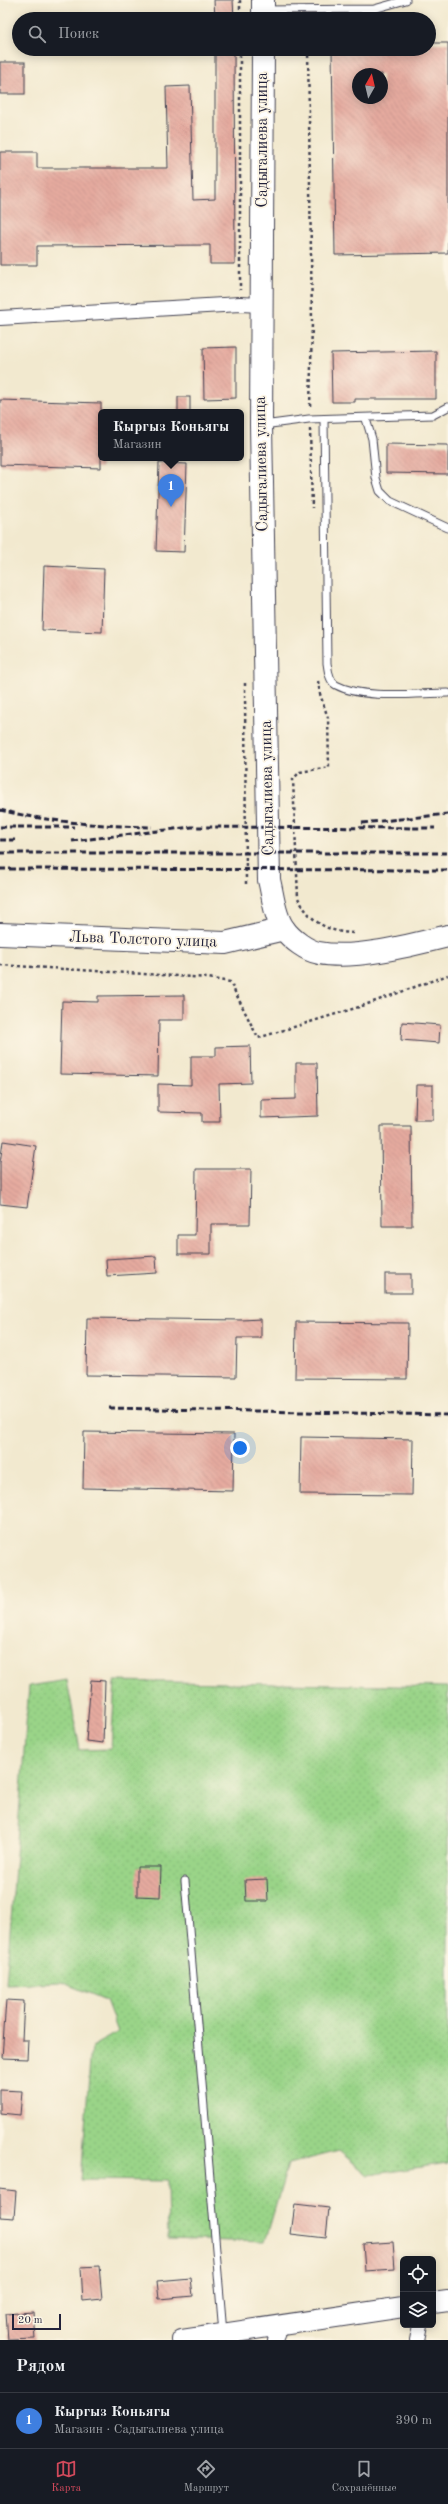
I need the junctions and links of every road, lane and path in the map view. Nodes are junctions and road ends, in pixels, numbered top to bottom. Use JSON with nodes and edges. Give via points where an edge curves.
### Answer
{"nodes":[{"id":1,"x":240,"y":0,"type":"edge"},
{"id":2,"x":406,"y":0,"type":"edge"},
{"id":3,"x":263,"y":10,"type":"edge"},
{"id":4,"x":240,"y":12,"type":"edge"},
{"id":5,"x":263,"y":56,"type":"edge"},
{"id":6,"x":263,"y":305,"type":"junction"},
{"id":7,"x":0,"y":318,"type":"edge"},
{"id":8,"x":448,"y":407,"type":"edge"},
{"id":9,"x":324,"y":419,"type":"junction"},
{"id":10,"x":366,"y":419,"type":"junction"},
{"id":11,"x":261,"y":425,"type":"junction"},
{"id":12,"x":448,"y":528,"type":"edge"},
{"id":13,"x":448,"y":692,"type":"edge"},
{"id":14,"x":329,"y":767,"type":"dead end"},
{"id":15,"x":284,"y":929,"type":"junction"},
{"id":16,"x":0,"y":934,"type":"edge"},
{"id":17,"x":363,"y":934,"type":"dead end"},
{"id":18,"x":448,"y":936,"type":"edge"},
{"id":19,"x":0,"y":965,"type":"edge"},
{"id":20,"x":448,"y":974,"type":"edge"},
{"id":21,"x":186,"y":1881,"type":"dead end"},
{"id":22,"x":448,"y":2302,"type":"edge"},
{"id":23,"x":436,"y":2303,"type":"edge"},
{"id":24,"x":400,"y":2308,"type":"edge"},
{"id":25,"x":419,"y":2328,"type":"edge"},
{"id":26,"x":278,"y":2332,"type":"edge"},
{"id":27,"x":223,"y":2333,"type":"junction"},
{"id":28,"x":182,"y":2340,"type":"edge"},
{"id":29,"x":417,"y":2340,"type":"edge"}],
"edges":[{"from":1,"to":4,"type":"path"},
{"from":2,"to":3,"type":"lane","via":[[374,9]]},
{"from":5,"to":6,"type":"main road","name":"Садыгалиева улица"},
{"from":6,"to":7,"type":"street","via":[[240,304]]},
{"from":6,"to":11,"type":"main road","name":"Садыгалиева улица"},
{"from":8,"to":10,"type":"lane","via":[[432,415]]},
{"from":9,"to":10,"type":"lane"},
{"from":9,"to":11,"type":"lane","via":[[309,418]]},
{"from":9,"to":13,"type":"lane","via":[[327,663],[330,677],[335,685],[366,692]]},
{"from":10,"to":12,"type":"lane","via":[[372,439],[380,491],[390,501]]},
{"from":11,"to":15,"type":"main road","name":"Садыгалиева улица","via":[[269,880]]},
{"from":14,"to":17,"type":"path","via":[[300,772],[293,779],[298,898],[304,911],[313,921],[327,929]]},
{"from":15,"to":16,"type":"main road","name":"Льва Толстого улица","via":[[224,943]]},
{"from":15,"to":18,"type":"main road","via":[[300,944],[318,953],[347,955]]},
{"from":19,"to":20,"type":"path","via":[[208,978],[230,982],[258,1038],[362,1006]]},
{"from":21,"to":27,"type":"lane"},
{"from":22,"to":23,"type":"street"},
{"from":24,"to":26,"type":"street"},
{"from":25,"to":29,"type":"street"},
{"from":26,"to":27,"type":"street"},
{"from":27,"to":28,"type":"street"}]}
